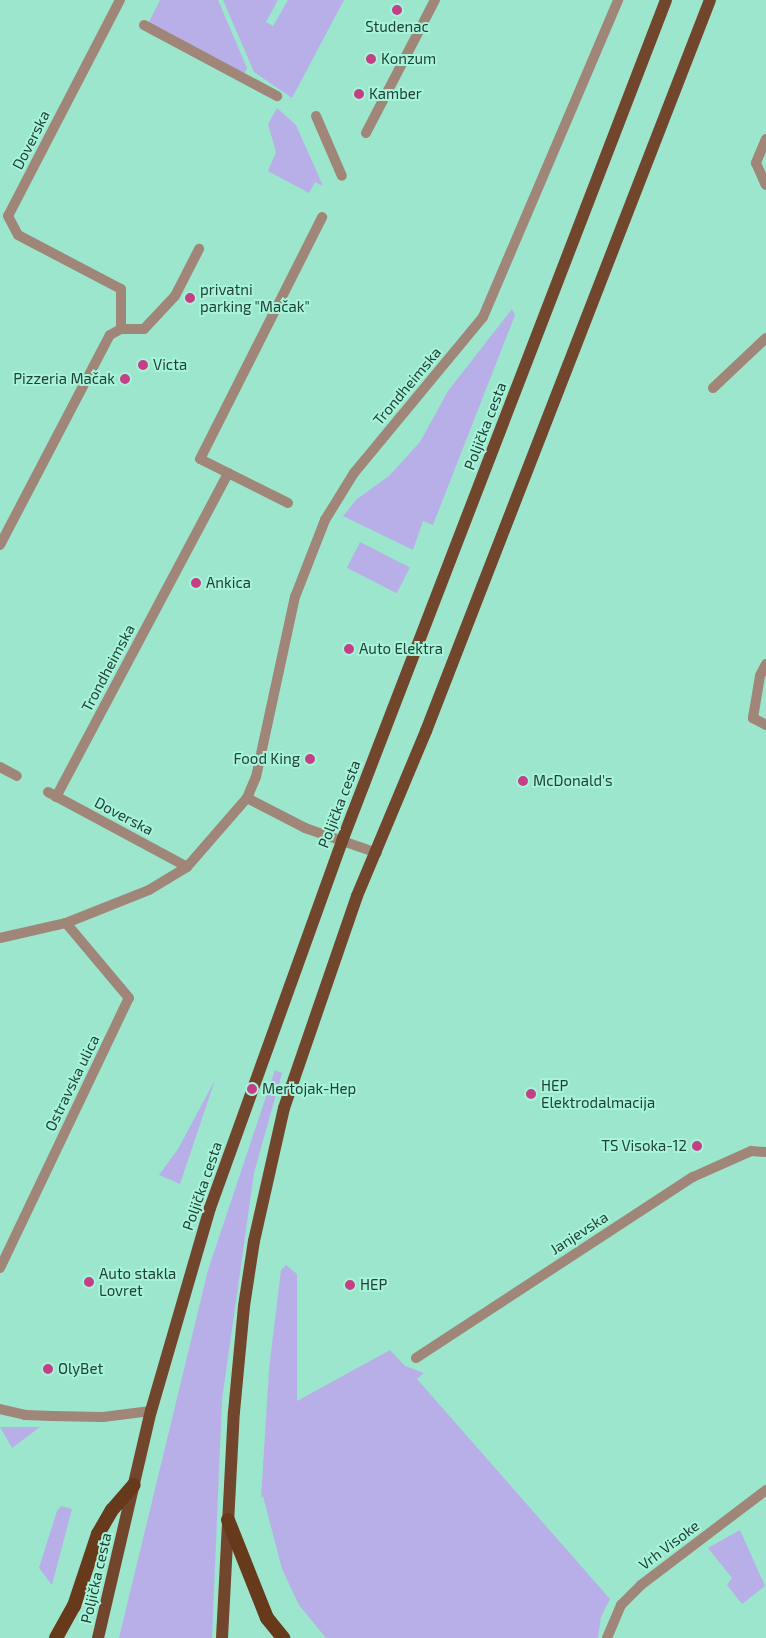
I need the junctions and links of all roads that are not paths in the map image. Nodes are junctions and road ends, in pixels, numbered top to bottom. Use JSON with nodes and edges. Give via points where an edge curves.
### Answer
{"nodes":[{"id":1,"x":120,"y":0,"type":"edge"},
{"id":2,"x":435,"y":0,"type":"edge"},
{"id":3,"x":618,"y":0,"type":"edge"},
{"id":4,"x":666,"y":0,"type":"edge"},
{"id":5,"x":710,"y":0,"type":"edge"},
{"id":6,"x":144,"y":25,"type":"dead end"},
{"id":7,"x":277,"y":96,"type":"dead end"},
{"id":8,"x":316,"y":116,"type":"dead end"},
{"id":9,"x":366,"y":133,"type":"dead end"},
{"id":10,"x":766,"y":140,"type":"edge"},
{"id":11,"x":342,"y":176,"type":"dead end"},
{"id":12,"x":766,"y":186,"type":"edge"},
{"id":13,"x":322,"y":217,"type":"dead end"},
{"id":14,"x":199,"y":249,"type":"dead end"},
{"id":15,"x":121,"y":329,"type":"junction"},
{"id":16,"x":766,"y":338,"type":"edge"},
{"id":17,"x":713,"y":388,"type":"dead end"},
{"id":18,"x":228,"y":473,"type":"junction"},
{"id":19,"x":288,"y":503,"type":"dead end"},
{"id":20,"x":0,"y":545,"type":"edge"},
{"id":21,"x":766,"y":664,"type":"edge"},
{"id":22,"x":766,"y":725,"type":"edge"},
{"id":23,"x":0,"y":766,"type":"edge"},
{"id":24,"x":17,"y":776,"type":"dead end"},
{"id":25,"x":52,"y":794,"type":"joint"},
{"id":26,"x":248,"y":798,"type":"junction"},
{"id":27,"x":342,"y":841,"type":"junction"},
{"id":28,"x":377,"y":853,"type":"junction"},
{"id":29,"x":187,"y":867,"type":"junction"},
{"id":30,"x":66,"y":923,"type":"junction"},
{"id":31,"x":0,"y":938,"type":"edge"},
{"id":32,"x":766,"y":1152,"type":"edge"},
{"id":33,"x":0,"y":1268,"type":"edge"},
{"id":34,"x":416,"y":1358,"type":"dead end"},
{"id":35,"x":0,"y":1409,"type":"edge"},
{"id":36,"x":151,"y":1411,"type":"junction"},
{"id":37,"x":134,"y":1485,"type":"junction"},
{"id":38,"x":766,"y":1490,"type":"edge"},
{"id":39,"x":228,"y":1520,"type":"junction"},
{"id":40,"x":56,"y":1638,"type":"edge"},
{"id":41,"x":98,"y":1638,"type":"edge"},
{"id":42,"x":222,"y":1638,"type":"edge"},
{"id":43,"x":283,"y":1638,"type":"edge"},
{"id":44,"x":607,"y":1638,"type":"edge"}],
"edges":[{"from":1,"to":15,"type":"street","name":"Doverska","via":[[8,216],[18,235],[121,289]]},
{"from":2,"to":9,"type":"street"},
{"from":3,"to":26,"type":"street","name":"Trondheimska","via":[[483,317],[354,473],[325,520],[295,597],[256,777]]},
{"from":4,"to":27,"type":"main road","name":"Poljička cesta"},
{"from":5,"to":28,"type":"main road"},
{"from":6,"to":7,"type":"street"},
{"from":8,"to":11,"type":"street"},
{"from":10,"to":12,"type":"street","via":[[756,163]]},
{"from":13,"to":18,"type":"street","via":[[200,459]]},
{"from":14,"to":15,"type":"street","via":[[175,296],[144,329]]},
{"from":15,"to":20,"type":"street","via":[[110,336]]},
{"from":16,"to":17,"type":"street"},
{"from":18,"to":19,"type":"street"},
{"from":18,"to":25,"type":"street","name":"Trondheimska"},
{"from":21,"to":22,"type":"street","via":[[760,676],[753,718]]},
{"from":23,"to":24,"type":"street"},
{"from":25,"to":29,"type":"street","name":"Doverska"},
{"from":26,"to":27,"type":"street","via":[[305,828]]},
{"from":26,"to":29,"type":"street"},
{"from":27,"to":28,"type":"street"},
{"from":27,"to":36,"type":"main road","name":"Poljička cesta","via":[[210,1208]]},
{"from":28,"to":39,"type":"main road","via":[[357,896],[309,1026],[269,1168],[244,1306]]},
{"from":29,"to":30,"type":"street","via":[[142,894]]},
{"from":30,"to":31,"type":"street"},
{"from":30,"to":33,"type":"street","name":"Ostravska ulica","via":[[129,998]]},
{"from":32,"to":34,"type":"street","name":"Janjevska","via":[[751,1151],[693,1177]]},
{"from":35,"to":36,"type":"street","via":[[24,1415],[103,1417]]},
{"from":36,"to":37,"type":"main road","name":"Poljička cesta"},
{"from":37,"to":40,"type":"highway","via":[[112,1510],[98,1534],[74,1606]]},
{"from":37,"to":41,"type":"main road","name":"Poljička cesta"},
{"from":38,"to":44,"type":"street","name":"Vrh Visoke","via":[[641,1585],[621,1605]]},
{"from":39,"to":42,"type":"main road"},
{"from":39,"to":43,"type":"highway","via":[[267,1618]]}]}
